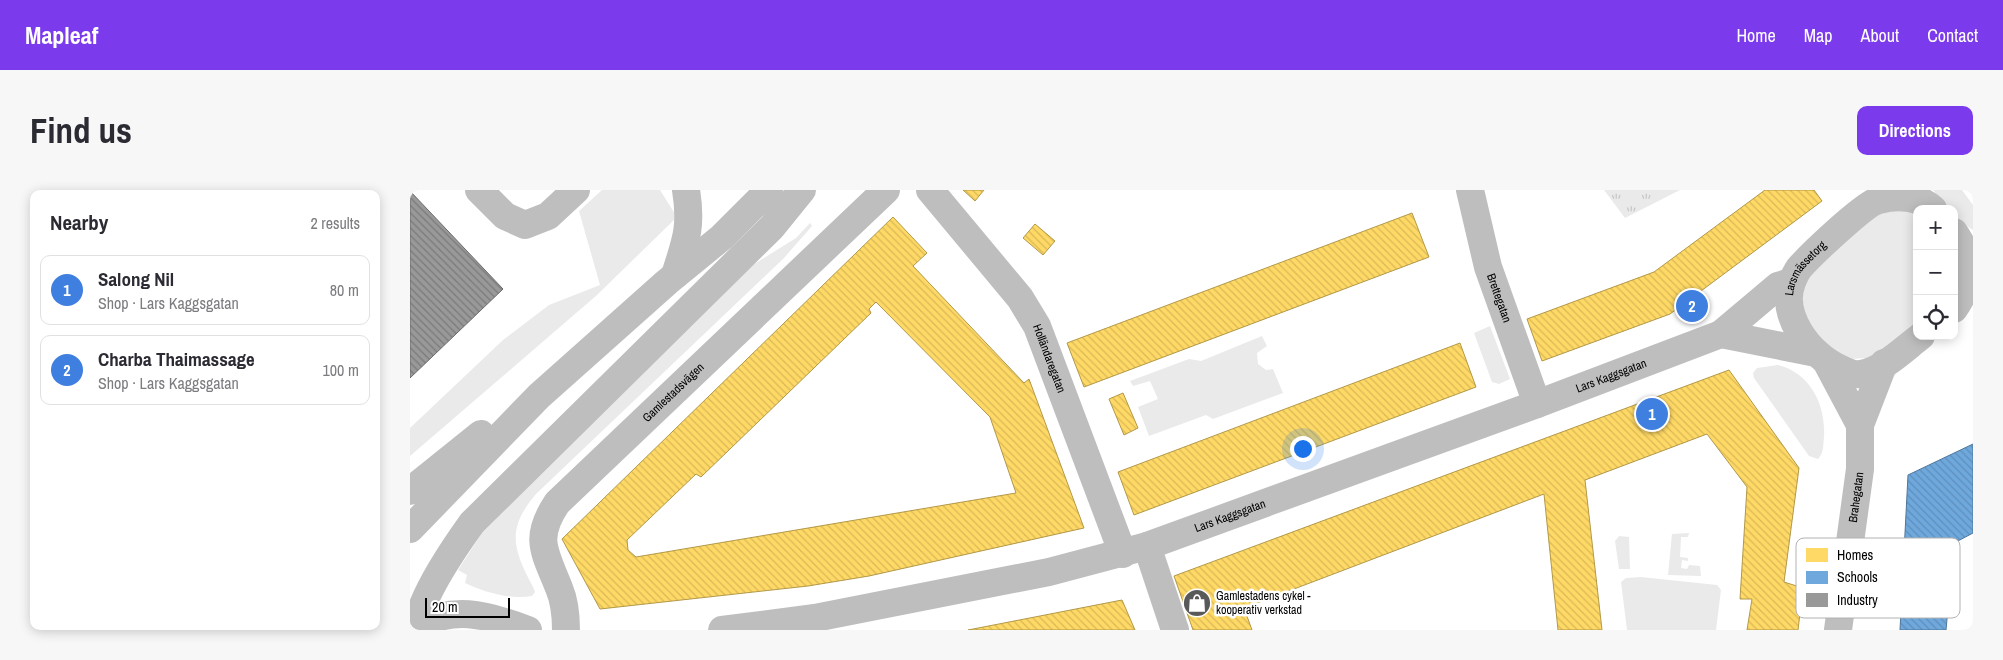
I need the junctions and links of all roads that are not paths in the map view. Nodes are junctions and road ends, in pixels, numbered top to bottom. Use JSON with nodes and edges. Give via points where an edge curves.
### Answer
{"nodes":[{"id":1,"x":479,"y":190,"type":"edge"},
{"id":2,"x":576,"y":190,"type":"edge"},
{"id":3,"x":686,"y":190,"type":"edge"},
{"id":4,"x":769,"y":190,"type":"edge"},
{"id":5,"x":802,"y":190,"type":"edge"},
{"id":6,"x":886,"y":190,"type":"edge"},
{"id":7,"x":930,"y":190,"type":"edge"},
{"id":8,"x":1470,"y":190,"type":"edge"},
{"id":9,"x":1872,"y":197,"type":"edge"},
{"id":10,"x":1920,"y":199,"type":"edge"},
{"id":11,"x":1963,"y":239,"type":"edge"},
{"id":12,"x":675,"y":275,"type":"junction"},
{"id":13,"x":1791,"y":282,"type":"junction"},
{"id":14,"x":1964,"y":299,"type":"edge"},
{"id":15,"x":1722,"y":334,"type":"junction"},
{"id":16,"x":1916,"y":340,"type":"edge"},
{"id":17,"x":1822,"y":358,"type":"junction"},
{"id":18,"x":1884,"y":363,"type":"junction"},
{"id":19,"x":539,"y":396,"type":"junction"},
{"id":20,"x":1537,"y":404,"type":"junction"},
{"id":21,"x":1860,"y":425,"type":"junction"},
{"id":22,"x":410,"y":491,"type":"edge"},
{"id":23,"x":410,"y":529,"type":"edge"},
{"id":24,"x":1851,"y":538,"type":"edge"},
{"id":25,"x":1135,"y":550,"type":"junction"},
{"id":26,"x":414,"y":629,"type":"edge"},
{"id":27,"x":528,"y":630,"type":"edge"},
{"id":28,"x":566,"y":630,"type":"edge"},
{"id":29,"x":722,"y":630,"type":"edge"},
{"id":30,"x":1175,"y":630,"type":"edge"}],
"edges":[{"from":1,"to":2,"type":"street","via":[[505,216],[525,225],[548,216]]},
{"from":3,"to":12,"type":"street","via":[[690,214],[688,237]]},
{"from":4,"to":12,"type":"street","via":[[722,237]]},
{"from":5,"to":26,"type":"street","via":[[772,227],[472,523],[440,573]]},
{"from":6,"to":28,"type":"street","name":"Gamlestadsvägen","via":[[558,503],[545,527],[543,551],[560,589],[566,610]]},
{"from":7,"to":25,"type":"street","name":"Holländaregatan","via":[[1020,298],[1037,326]]},
{"from":8,"to":20,"type":"street","name":"Brettegatan","via":[[1488,267]]},
{"from":9,"to":10,"type":"street","name":"Larsmässetorg","via":[[1877,200],[1897,197]]},
{"from":9,"to":13,"type":"street","name":"Larsmässetorg","via":[[1800,267]]},
{"from":11,"to":14,"type":"street","via":[[1971,263]]},
{"from":12,"to":19,"type":"street"},
{"from":13,"to":15,"type":"street","name":"Lars Kaggsgatan","via":[[1778,286]]},
{"from":13,"to":17,"type":"street","name":"Larsmässetorg","via":[[1789,295],[1794,324]]},
{"from":15,"to":17,"type":"street"},
{"from":15,"to":20,"type":"street","name":"Lars Kaggsgatan"},
{"from":16,"to":18,"type":"street"},
{"from":17,"to":18,"type":"street","via":[[1859,374]]},
{"from":17,"to":21,"type":"street","name":"Brahegatan"},
{"from":18,"to":21,"type":"street","name":"Brahegatan"},
{"from":19,"to":22,"type":"street","via":[[467,444]]},
{"from":19,"to":23,"type":"street"},
{"from":20,"to":25,"type":"street","name":"Lars Kaggsgatan"},
{"from":21,"to":24,"type":"street","name":"Brahegatan","via":[[1860,469]]},
{"from":25,"to":29,"type":"street","name":"Lars Kaggsgatan","via":[[1049,572],[815,618]]},
{"from":25,"to":30,"type":"street","name":"Holländaregatan"},
{"from":26,"to":27,"type":"street","via":[[462,613],[494,617]]}]}
